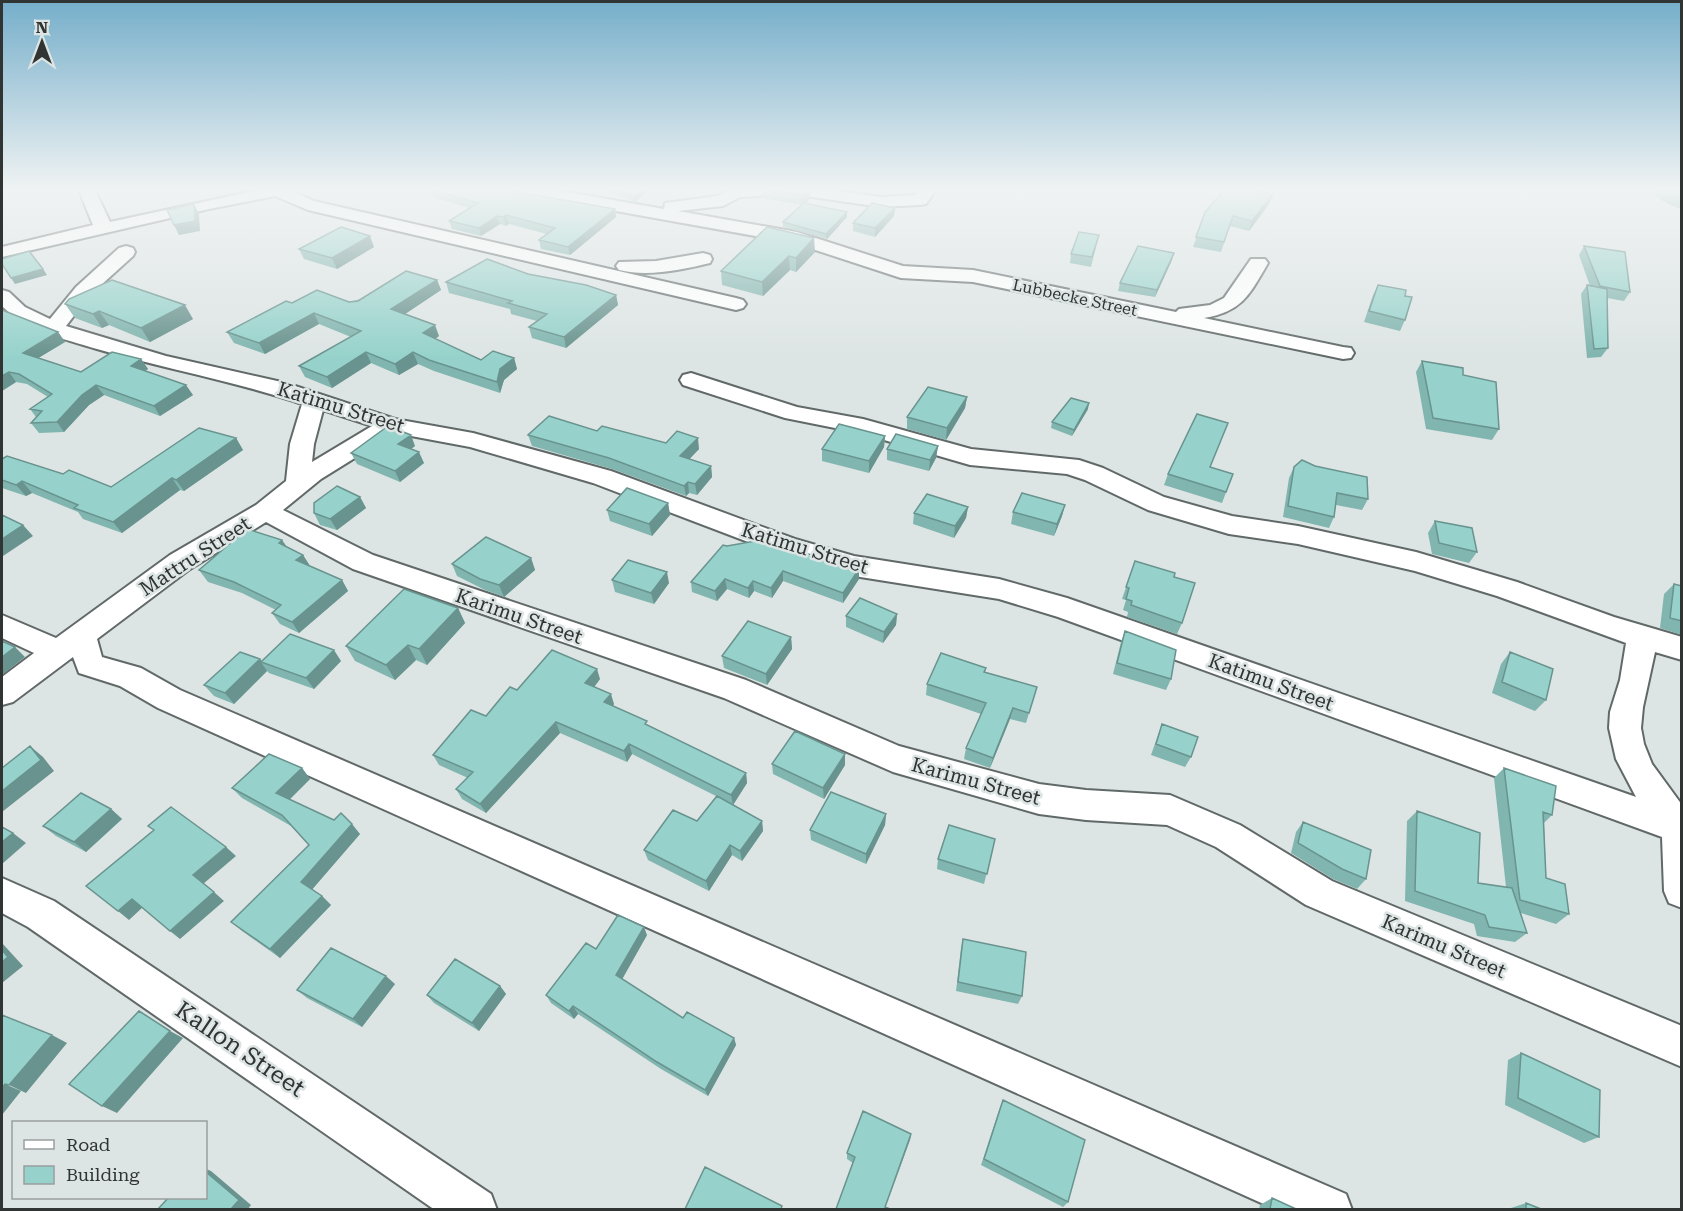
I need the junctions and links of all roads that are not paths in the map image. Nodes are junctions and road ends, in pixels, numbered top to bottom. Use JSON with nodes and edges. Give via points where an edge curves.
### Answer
{"nodes":[{"id":1,"x":35,"y":245,"type":"edge"},
{"id":2,"x":485,"y":245,"type":"edge"},
{"id":3,"x":816,"y":245,"type":"edge"},
{"id":4,"x":2,"y":252,"type":"edge"},
{"id":5,"x":126,"y":252,"type":"dead end"},
{"id":6,"x":703,"y":259,"type":"dead end"},
{"id":7,"x":552,"y":260,"type":"junction"},
{"id":8,"x":1258,"y":263,"type":"dead end"},
{"id":9,"x":2,"y":296,"type":"edge"},
{"id":10,"x":736,"y":304,"type":"dead end"},
{"id":11,"x":1157,"y":314,"type":"junction"},
{"id":12,"x":53,"y":329,"type":"junction"},
{"id":13,"x":1343,"y":353,"type":"dead end"},
{"id":14,"x":691,"y":380,"type":"dead end"},
{"id":15,"x":315,"y":400,"type":"junction"},
{"id":16,"x":391,"y":425,"type":"junction"},
{"id":17,"x":298,"y":484,"type":"junction"},
{"id":18,"x":265,"y":511,"type":"junction"},
{"id":19,"x":2,"y":626,"type":"edge"},
{"id":20,"x":1642,"y":638,"type":"junction"},
{"id":21,"x":70,"y":644,"type":"junction"},
{"id":22,"x":1682,"y":649,"type":"edge"},
{"id":23,"x":2,"y":693,"type":"edge"},
{"id":24,"x":1680,"y":828,"type":"edge"},
{"id":25,"x":1682,"y":891,"type":"edge"},
{"id":26,"x":2,"y":895,"type":"edge"},
{"id":27,"x":1682,"y":1047,"type":"edge"},
{"id":28,"x":475,"y":1209,"type":"edge"},
{"id":29,"x":1330,"y":1209,"type":"edge"}],
"edges":[{"from":1,"to":4,"type":"street"},
{"from":2,"to":7,"type":"street"},
{"from":3,"to":11,"type":"street","name":"Lubbecke Street","via":[[901,272],[973,276]]},
{"from":5,"to":12,"type":"street","via":[[83,291]]},
{"from":6,"to":7,"type":"street","via":[[656,267]]},
{"from":7,"to":10,"type":"street"},
{"from":8,"to":11,"type":"street","via":[[1231,304],[1213,313]]},
{"from":9,"to":12,"type":"street","name":"Katimu Street","via":[[18,311]]},
{"from":11,"to":13,"type":"street","name":"Lubbecke Street"},
{"from":12,"to":15,"type":"street","name":"Katimu Street"},
{"from":14,"to":20,"type":"street","via":[[793,413],[863,426],[970,457],[1070,466],[1157,504],[1229,525],[1298,535],[1416,562],[1507,589]]},
{"from":15,"to":16,"type":"street","name":"Katimu Street"},
{"from":15,"to":17,"type":"street","via":[[302,444]]},
{"from":16,"to":17,"type":"street","name":"Mattru Street"},
{"from":16,"to":24,"type":"street","name":"Katimu Street","via":[[473,440],[602,477],[786,546],[854,566],[999,589],[1067,609]]},
{"from":17,"to":18,"type":"street","name":"Mattru Street"},
{"from":18,"to":21,"type":"street","name":"Mattru Street","via":[[180,562]]},
{"from":18,"to":27,"type":"street","name":"Karimu Street","via":[[363,562],[735,689],[893,758],[1039,799],[1170,810],[1228,836],[1318,893]]},
{"from":19,"to":21,"type":"street"},
{"from":20,"to":22,"type":"street"},
{"from":20,"to":24,"type":"street","via":[[1625,732],[1629,752],[1644,780]]},
{"from":21,"to":23,"type":"street","name":"Mattru Street"},
{"from":21,"to":29,"type":"street","via":[[90,665],[130,677],[169,699]]},
{"from":24,"to":25,"type":"street"},
{"from":26,"to":28,"type":"street","name":"Kallon Street","via":[[42,914]]}]}
